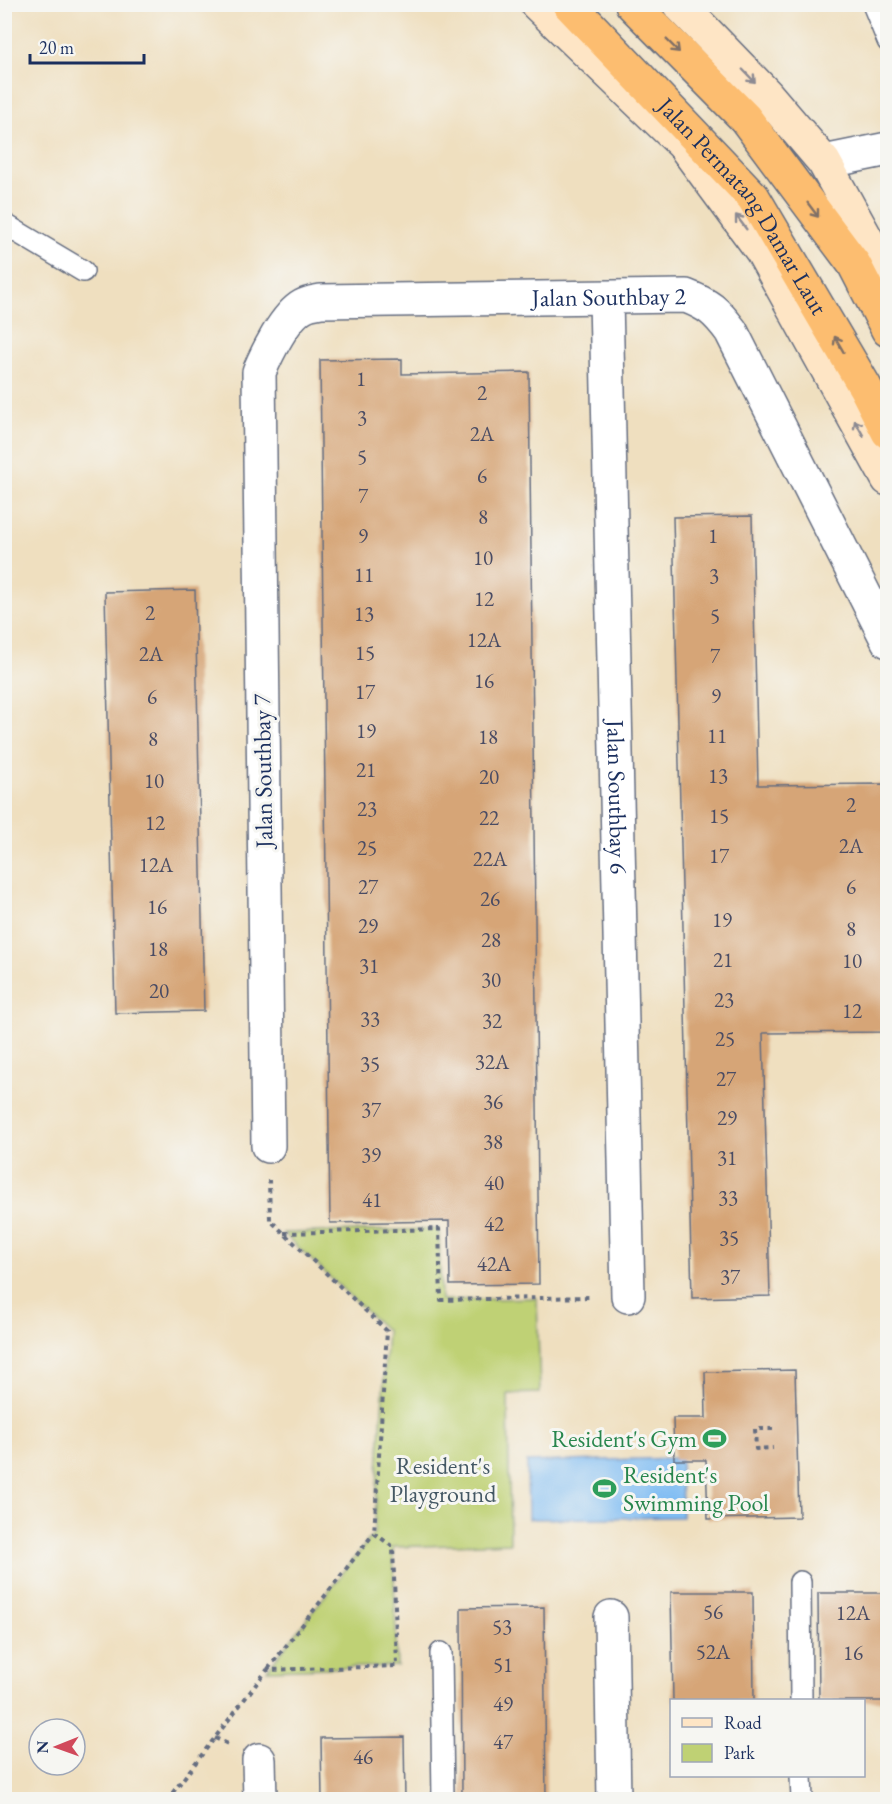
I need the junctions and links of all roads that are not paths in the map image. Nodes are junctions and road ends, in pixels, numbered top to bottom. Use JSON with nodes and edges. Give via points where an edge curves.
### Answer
{"nodes":[{"id":1,"x":537,"y":4,"type":"edge"},
{"id":2,"x":569,"y":4,"type":"edge"},
{"id":3,"x":632,"y":4,"type":"edge"},
{"id":4,"x":679,"y":4,"type":"edge"},
{"id":5,"x":873,"y":4,"type":"edge"},
{"id":6,"x":888,"y":40,"type":"edge"},
{"id":7,"x":888,"y":149,"type":"edge"},
{"id":8,"x":824,"y":162,"type":"junction"},
{"id":9,"x":4,"y":224,"type":"edge"},
{"id":10,"x":83,"y":271,"type":"dead end"},
{"id":11,"x":888,"y":278,"type":"edge"},
{"id":12,"x":606,"y":298,"type":"junction"},
{"id":13,"x":888,"y":330,"type":"edge"},
{"id":14,"x":258,"y":396,"type":"joint"},
{"id":15,"x":888,"y":432,"type":"edge"},
{"id":16,"x":888,"y":479,"type":"edge"},
{"id":17,"x":888,"y":641,"type":"edge"},
{"id":18,"x":268,"y":1146,"type":"road end"},
{"id":19,"x":628,"y":1296,"type":"road end"},
{"id":20,"x":800,"y":1582,"type":"dead end"},
{"id":21,"x":611,"y":1617,"type":"dead end"},
{"id":22,"x":441,"y":1653,"type":"dead end"},
{"id":23,"x":801,"y":1699,"type":"edge"},
{"id":24,"x":259,"y":1760,"type":"dead end"},
{"id":25,"x":801,"y":1777,"type":"edge"},
{"id":26,"x":260,"y":1800,"type":"edge"},
{"id":27,"x":443,"y":1800,"type":"edge"},
{"id":28,"x":614,"y":1800,"type":"edge"},
{"id":29,"x":802,"y":1800,"type":"edge"}],
"edges":[{"from":16,"to":1,"type":"main road","one_way":true,"via":[[762,251],[683,144]]},
{"from":15,"to":2,"type":"highway","name":"Jalan Permatang Damar Laut","one_way":true,"via":[[753,197]]},
{"from":3,"to":13,"type":"highway","name":"Jalan Permatang Damar Laut","one_way":true,"via":[[745,118],[854,264]]},
{"from":4,"to":8,"type":"main road","one_way":true,"via":[[766,94]]},
{"from":5,"to":6,"type":"lane"},
{"from":7,"to":8,"type":"street"},
{"from":8,"to":11,"type":"main road"},
{"from":9,"to":10,"type":"lane"},
{"from":12,"to":14,"type":"street","name":"Jalan Southbay 2","via":[[321,301],[303,306],[289,319],[268,351],[259,372]]},
{"from":12,"to":17,"type":"street","name":"Jalan Southbay 2","via":[[686,296],[718,314],[731,331]]},
{"from":12,"to":19,"type":"street","name":"Jalan Southbay 6"},
{"from":14,"to":18,"type":"street","name":"Jalan Southbay 7"},
{"from":20,"to":23,"type":"lane"},
{"from":21,"to":28,"type":"street"},
{"from":22,"to":27,"type":"lane"},
{"from":24,"to":26,"type":"street"},
{"from":25,"to":29,"type":"lane"}]}
